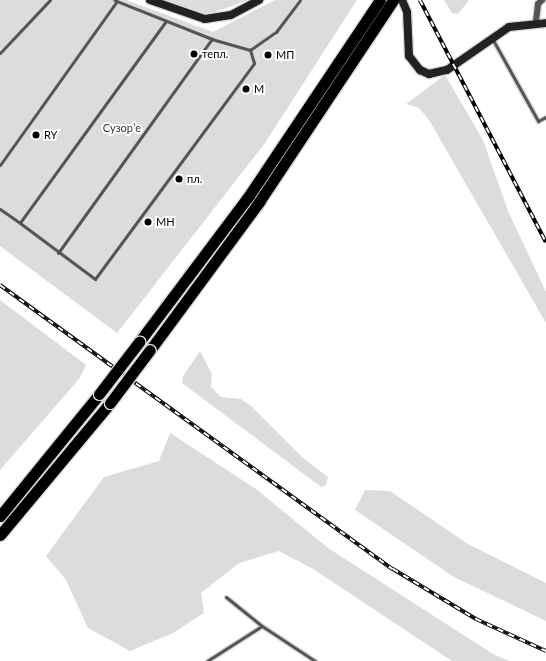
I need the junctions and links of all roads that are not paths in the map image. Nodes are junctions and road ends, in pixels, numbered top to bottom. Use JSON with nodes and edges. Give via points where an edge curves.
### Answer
{"nodes":[{"id":1,"x":50,"y":0,"type":"edge"},
{"id":2,"x":150,"y":0,"type":"edge"},
{"id":3,"x":259,"y":0,"type":"edge"},
{"id":4,"x":300,"y":0,"type":"edge"},
{"id":5,"x":402,"y":0,"type":"edge"},
{"id":6,"x":115,"y":1,"type":"edge"},
{"id":7,"x":538,"y":1,"type":"edge"},
{"id":8,"x":386,"y":2,"type":"edge"},
{"id":9,"x":166,"y":21,"type":"junction"},
{"id":10,"x":536,"y":21,"type":"junction"},
{"id":11,"x":546,"y":22,"type":"edge"},
{"id":12,"x":491,"y":36,"type":"junction"},
{"id":13,"x":212,"y":39,"type":"junction"},
{"id":14,"x":250,"y":50,"type":"junction"},
{"id":15,"x":0,"y":52,"type":"edge"},
{"id":16,"x":546,"y":117,"type":"edge"},
{"id":17,"x":0,"y":165,"type":"edge"},
{"id":18,"x":0,"y":209,"type":"edge"},
{"id":19,"x":20,"y":223,"type":"junction"},
{"id":20,"x":58,"y":253,"type":"junction"},
{"id":21,"x":0,"y":516,"type":"edge"},
{"id":22,"x":0,"y":535,"type":"edge"},
{"id":23,"x":226,"y":597,"type":"dead end"},
{"id":24,"x":262,"y":626,"type":"junction"},
{"id":25,"x":208,"y":661,"type":"edge"},
{"id":26,"x":315,"y":661,"type":"edge"}],
"edges":[{"from":1,"to":15,"type":"lane"},
{"from":2,"to":3,"type":"street","via":[[205,19],[231,15]]},
{"from":4,"to":14,"type":"lane","via":[[276,32]]},
{"from":5,"to":12,"type":"street","via":[[407,12],[409,56],[420,70],[434,74],[447,70]]},
{"from":6,"to":9,"type":"lane"},
{"from":6,"to":17,"type":"lane"},
{"from":7,"to":10,"type":"street"},
{"from":8,"to":21,"type":"highway","bridge":true,"via":[[252,191],[139,342]]},
{"from":8,"to":22,"type":"highway","bridge":true,"via":[[263,196],[110,403]]},
{"from":9,"to":13,"type":"lane"},
{"from":9,"to":19,"type":"lane"},
{"from":10,"to":11,"type":"street"},
{"from":10,"to":12,"type":"street","via":[[509,27]]},
{"from":12,"to":16,"type":"lane","via":[[538,122]]},
{"from":13,"to":14,"type":"lane"},
{"from":13,"to":20,"type":"lane"},
{"from":14,"to":20,"type":"lane","via":[[254,63],[95,280]]},
{"from":18,"to":19,"type":"lane"},
{"from":19,"to":20,"type":"lane"},
{"from":23,"to":24,"type":"lane"},
{"from":24,"to":25,"type":"lane"},
{"from":24,"to":26,"type":"lane"}]}
